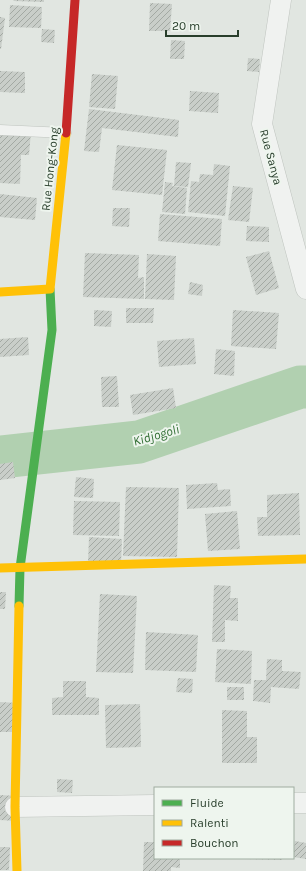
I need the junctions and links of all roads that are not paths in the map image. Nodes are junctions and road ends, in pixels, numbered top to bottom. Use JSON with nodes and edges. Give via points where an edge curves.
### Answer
{"nodes":[{"id":1,"x":75,"y":0,"type":"edge"},
{"id":2,"x":281,"y":0,"type":"edge"},
{"id":3,"x":0,"y":130,"type":"edge"},
{"id":4,"x":66,"y":133,"type":"junction"},
{"id":5,"x":50,"y":289,"type":"junction"},
{"id":6,"x":306,"y":289,"type":"edge"},
{"id":7,"x":0,"y":292,"type":"edge"},
{"id":8,"x":306,"y":559,"type":"edge"},
{"id":9,"x":0,"y":568,"type":"edge"},
{"id":10,"x":20,"y":568,"type":"junction"},
{"id":11,"x":294,"y":803,"type":"edge"},
{"id":12,"x":306,"y":803,"type":"edge"},
{"id":13,"x":154,"y":805,"type":"edge"},
{"id":14,"x":15,"y":807,"type":"junction"},
{"id":15,"x":17,"y":871,"type":"edge"}],
"edges":[{"from":1,"to":4,"type":"street","name":"Rue Hong-Kong"},
{"from":2,"to":6,"type":"street","name":"Rue Sanya","via":[[262,124]]},
{"from":3,"to":4,"type":"lane"},
{"from":4,"to":5,"type":"street","name":"Rue Hong-Kong"},
{"from":5,"to":7,"type":"street"},
{"from":5,"to":10,"type":"street","name":"Rue Hong-Kong","via":[[52,330]]},
{"from":8,"to":10,"type":"street"},
{"from":9,"to":10,"type":"street"},
{"from":10,"to":14,"type":"street","name":"Rue Hong-Kong"},
{"from":11,"to":12,"type":"street"},
{"from":13,"to":14,"type":"street"},
{"from":14,"to":15,"type":"street","name":"Rue Hong-Kong"}]}
